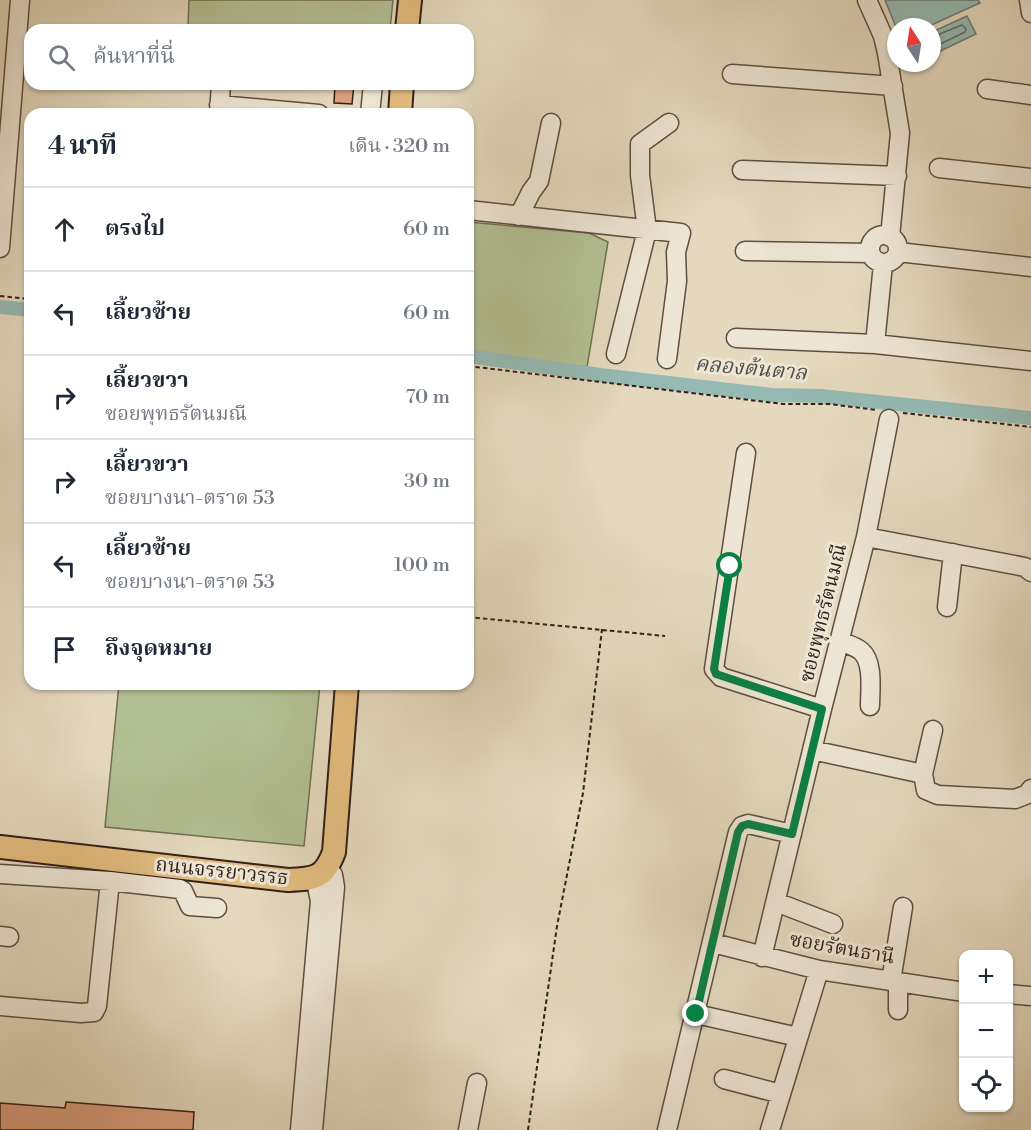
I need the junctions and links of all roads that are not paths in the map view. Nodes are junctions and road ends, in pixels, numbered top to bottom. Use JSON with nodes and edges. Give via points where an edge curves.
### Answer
{"nodes":[{"id":1,"x":20,"y":0,"type":"edge"},
{"id":2,"x":410,"y":0,"type":"edge"},
{"id":3,"x":867,"y":0,"type":"edge"},
{"id":4,"x":408,"y":24,"type":"edge"},
{"id":5,"x":732,"y":74,"type":"dead end"},
{"id":6,"x":893,"y":86,"type":"junction"},
{"id":7,"x":987,"y":89,"type":"dead end"},
{"id":8,"x":221,"y":90,"type":"edge"},
{"id":9,"x":372,"y":90,"type":"edge"},
{"id":10,"x":402,"y":90,"type":"edge"},
{"id":11,"x":1031,"y":95,"type":"edge"},
{"id":12,"x":219,"y":108,"type":"edge"},
{"id":13,"x":371,"y":108,"type":"edge"},
{"id":14,"x":400,"y":108,"type":"edge"},
{"id":15,"x":551,"y":123,"type":"dead end"},
{"id":16,"x":669,"y":123,"type":"dead end"},
{"id":17,"x":939,"y":168,"type":"dead end"},
{"id":18,"x":742,"y":170,"type":"dead end"},
{"id":19,"x":897,"y":176,"type":"junction"},
{"id":20,"x":1031,"y":178,"type":"edge"},
{"id":21,"x":474,"y":211,"type":"edge"},
{"id":22,"x":519,"y":216,"type":"junction"},
{"id":23,"x":646,"y":230,"type":"junction"},
{"id":24,"x":894,"y":244,"type":"junction"},
{"id":25,"x":0,"y":248,"type":"edge"},
{"id":26,"x":745,"y":251,"type":"dead end"},
{"id":27,"x":876,"y":258,"type":"junction"},
{"id":28,"x":1031,"y":267,"type":"edge"},
{"id":29,"x":736,"y":338,"type":"dead end"},
{"id":30,"x":875,"y":344,"type":"junction"},
{"id":31,"x":616,"y":354,"type":"dead end"},
{"id":32,"x":667,"y":360,"type":"dead end"},
{"id":33,"x":1031,"y":361,"type":"edge"},
{"id":34,"x":890,"y":414,"type":"road end"},
{"id":35,"x":746,"y":453,"type":"dead end"},
{"id":36,"x":866,"y":537,"type":"junction"},
{"id":37,"x":953,"y":553,"type":"junction"},
{"id":38,"x":1031,"y":572,"type":"edge"},
{"id":39,"x":947,"y":607,"type":"dead end"},
{"id":40,"x":839,"y":641,"type":"junction"},
{"id":41,"x":348,"y":690,"type":"edge"},
{"id":42,"x":870,"y":706,"type":"dead end"},
{"id":43,"x":822,"y":709,"type":"junction"},
{"id":44,"x":933,"y":730,"type":"dead end"},
{"id":45,"x":812,"y":750,"type":"junction"},
{"id":46,"x":923,"y":774,"type":"junction"},
{"id":47,"x":1031,"y":789,"type":"edge"},
{"id":48,"x":792,"y":834,"type":"junction"},
{"id":49,"x":0,"y":847,"type":"edge"},
{"id":50,"x":322,"y":872,"type":"junction"},
{"id":51,"x":0,"y":874,"type":"edge"},
{"id":52,"x":110,"y":881,"type":"junction"},
{"id":53,"x":776,"y":902,"type":"junction"},
{"id":54,"x":903,"y":907,"type":"dead end"},
{"id":55,"x":217,"y":908,"type":"dead end"},
{"id":56,"x":833,"y":924,"type":"dead end"},
{"id":57,"x":713,"y":943,"type":"junction"},
{"id":58,"x":762,"y":957,"type":"junction"},
{"id":59,"x":819,"y":970,"type":"junction"},
{"id":60,"x":895,"y":982,"type":"junction"},
{"id":61,"x":959,"y":991,"type":"edge"},
{"id":62,"x":1013,"y":994,"type":"edge"},
{"id":63,"x":1031,"y":996,"type":"edge"},
{"id":64,"x":0,"y":1006,"type":"edge"},
{"id":65,"x":898,"y":1010,"type":"dead end"},
{"id":66,"x":696,"y":1014,"type":"junction"},
{"id":67,"x":798,"y":1037,"type":"junction"},
{"id":68,"x":311,"y":1079,"type":"junction"},
{"id":69,"x":724,"y":1079,"type":"dead end"},
{"id":70,"x":477,"y":1083,"type":"dead end"},
{"id":71,"x":781,"y":1094,"type":"junction"},
{"id":72,"x":300,"y":1130,"type":"edge"},
{"id":73,"x":313,"y":1130,"type":"edge"},
{"id":74,"x":468,"y":1130,"type":"edge"},
{"id":75,"x":667,"y":1130,"type":"edge"},
{"id":76,"x":770,"y":1130,"type":"edge"}],
"edges":[{"from":1,"to":25,"type":"street"},
{"from":2,"to":4,"type":"main road"},
{"from":3,"to":6,"type":"street","via":[[883,36]]},
{"from":5,"to":6,"type":"street"},
{"from":6,"to":19,"type":"street","via":[[900,133]]},
{"from":7,"to":11,"type":"street"},
{"from":8,"to":12,"type":"street"},
{"from":9,"to":13,"type":"street"},
{"from":10,"to":14,"type":"main road"},
{"from":15,"to":22,"type":"street","via":[[538,181]]},
{"from":16,"to":23,"type":"street","via":[[640,144]]},
{"from":17,"to":20,"type":"street"},
{"from":18,"to":19,"type":"street"},
{"from":19,"to":24,"type":"street"},
{"from":21,"to":22,"type":"street"},
{"from":22,"to":23,"type":"street"},
{"from":23,"to":31,"type":"street"},
{"from":23,"to":32,"type":"street","via":[[681,233]]},
{"from":24,"to":27,"type":"street","via":[[891,262]]},
{"from":24,"to":27,"type":"street","via":[[881,236],[873,240]]},
{"from":24,"to":28,"type":"street"},
{"from":26,"to":27,"type":"street"},
{"from":27,"to":30,"type":"street"},
{"from":29,"to":30,"type":"street"},
{"from":30,"to":33,"type":"street"},
{"from":34,"to":36,"type":"street","name":"ซอยพุทธรัตนมณี"},
{"from":35,"to":43,"type":"street","via":[[714,669],[721,677]]},
{"from":36,"to":37,"type":"street"},
{"from":36,"to":40,"type":"street","name":"ซอยพุทธรัตนมณี"},
{"from":37,"to":38,"type":"street","via":[[1025,567]]},
{"from":37,"to":39,"type":"street"},
{"from":40,"to":42,"type":"street","via":[[864,653]]},
{"from":40,"to":43,"type":"street","name":"ซอยพุทธรัตนมณี"},
{"from":41,"to":50,"type":"main road","via":[[334,852]]},
{"from":43,"to":45,"type":"street","name":"ซอยพุทธรัตนมณี"},
{"from":44,"to":46,"type":"street"},
{"from":45,"to":46,"type":"street"},
{"from":45,"to":48,"type":"street","name":"ซอยพุทธรัตนมณี"},
{"from":46,"to":47,"type":"street","via":[[926,790],[938,795],[1015,799]]},
{"from":48,"to":53,"type":"street","name":"ซอยพุทธรัตนมณี"},
{"from":48,"to":57,"type":"street","via":[[742,826]]},
{"from":49,"to":50,"type":"main road","name":"ถนนจรรยาวรรธ","via":[[288,880]]},
{"from":50,"to":68,"type":"street","via":[[333,875],[335,887]]},
{"from":51,"to":52,"type":"street"},
{"from":52,"to":55,"type":"street","via":[[180,889],[190,906]]},
{"from":52,"to":64,"type":"street","via":[[94,1012]]},
{"from":53,"to":56,"type":"street"},
{"from":53,"to":58,"type":"street","name":"ซอยพุทธรัตนมณี"},
{"from":54,"to":60,"type":"street"},
{"from":57,"to":58,"type":"street","name":"ซอยรัตนธานี"},
{"from":57,"to":66,"type":"street"},
{"from":58,"to":59,"type":"street","name":"ซอยรัตนธานี"},
{"from":59,"to":60,"type":"street","name":"ซอยรัตนธานี"},
{"from":59,"to":67,"type":"street"},
{"from":60,"to":61,"type":"street","name":"ซอยรัตนธานี"},
{"from":60,"to":65,"type":"street"},
{"from":62,"to":63,"type":"street"},
{"from":66,"to":67,"type":"street"},
{"from":66,"to":75,"type":"street"},
{"from":67,"to":71,"type":"street"},
{"from":68,"to":72,"type":"street"},
{"from":68,"to":73,"type":"street"},
{"from":69,"to":71,"type":"street"},
{"from":70,"to":74,"type":"street"},
{"from":71,"to":76,"type":"street"}]}
